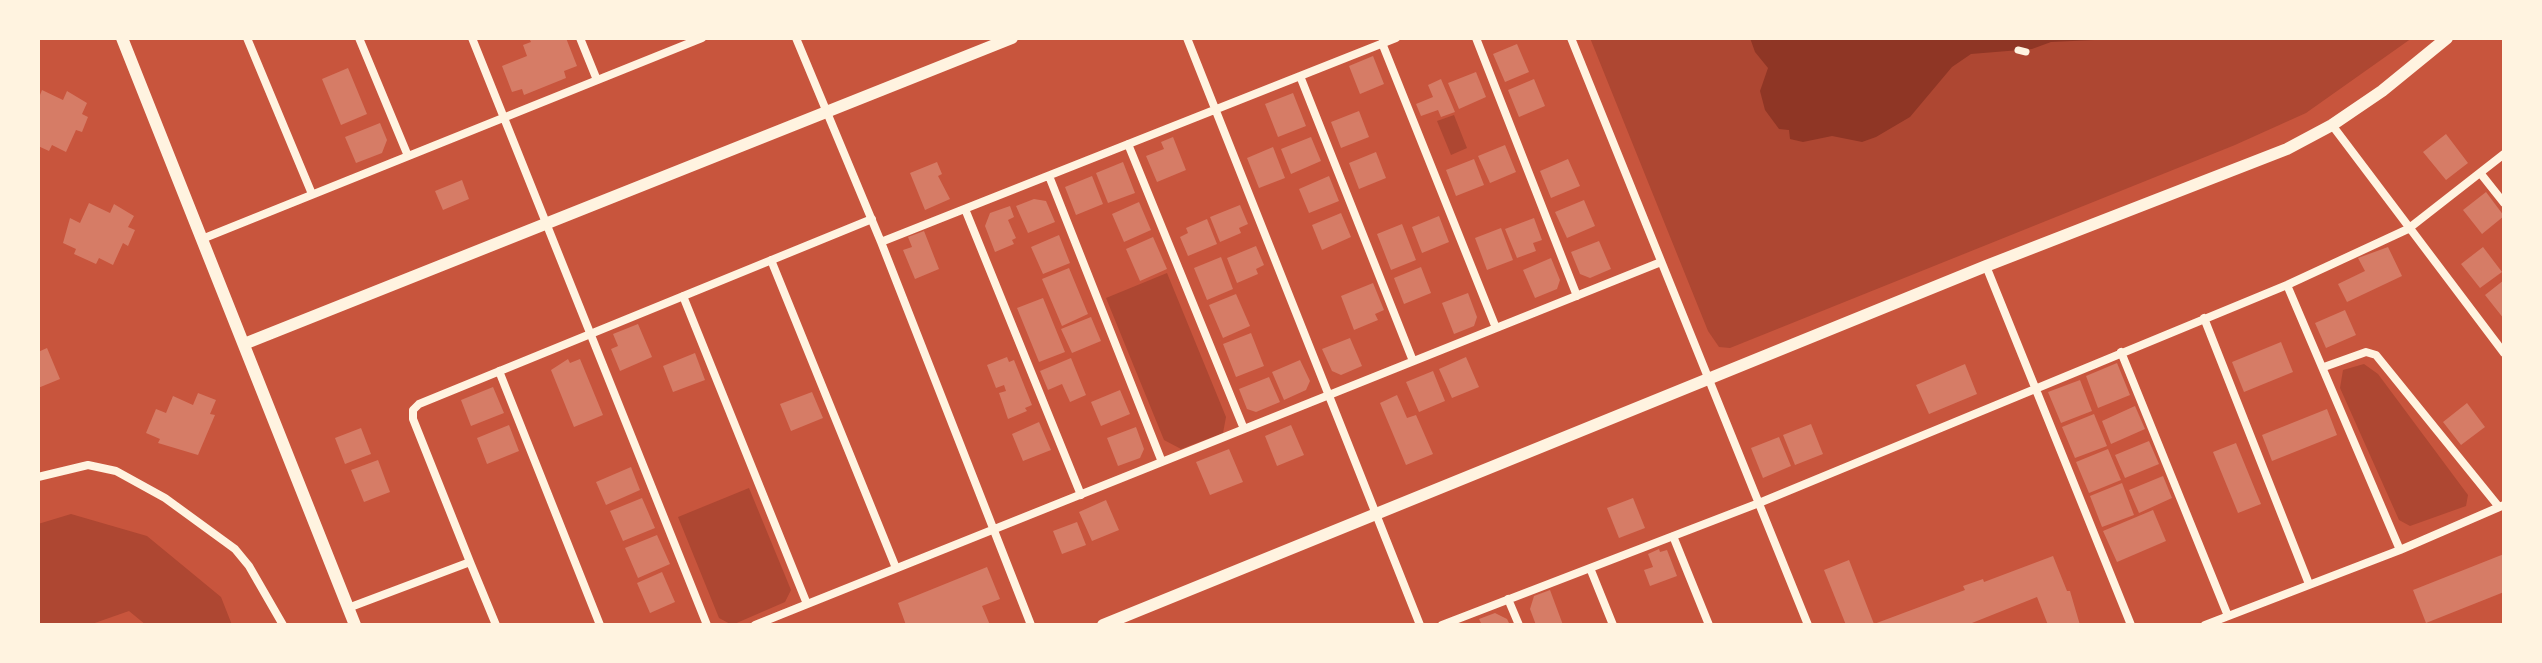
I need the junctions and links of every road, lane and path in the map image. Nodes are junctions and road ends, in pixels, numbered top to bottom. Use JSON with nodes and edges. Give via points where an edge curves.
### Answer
{"nodes":[{"id":1,"x":122,"y":38,"type":"edge"},
{"id":2,"x":247,"y":38,"type":"edge"},
{"id":3,"x":359,"y":38,"type":"edge"},
{"id":4,"x":472,"y":38,"type":"edge"},
{"id":5,"x":580,"y":38,"type":"edge"},
{"id":6,"x":702,"y":38,"type":"edge"},
{"id":7,"x":796,"y":38,"type":"edge"},
{"id":8,"x":1012,"y":38,"type":"edge"},
{"id":9,"x":1187,"y":38,"type":"edge"},
{"id":10,"x":1396,"y":38,"type":"edge"},
{"id":11,"x":1476,"y":38,"type":"edge"},
{"id":12,"x":1571,"y":38,"type":"edge"},
{"id":13,"x":2447,"y":38,"type":"edge"},
{"id":14,"x":687,"y":41,"type":"edge"},
{"id":15,"x":1382,"y":43,"type":"junction"},
{"id":16,"x":1300,"y":76,"type":"junction"},
{"id":17,"x":597,"y":80,"type":"junction"},
{"id":18,"x":1216,"y":110,"type":"junction"},
{"id":19,"x":827,"y":112,"type":"junction"},
{"id":20,"x":504,"y":118,"type":"junction"},
{"id":21,"x":2332,"y":125,"type":"junction"},
{"id":22,"x":1128,"y":144,"type":"junction"},
{"id":23,"x":2504,"y":154,"type":"edge"},
{"id":24,"x":408,"y":156,"type":"junction"},
{"id":25,"x":2481,"y":174,"type":"junction"},
{"id":26,"x":1049,"y":176,"type":"junction"},
{"id":27,"x":312,"y":194,"type":"junction"},
{"id":28,"x":2504,"y":203,"type":"edge"},
{"id":29,"x":965,"y":209,"type":"junction"},
{"id":30,"x":872,"y":219,"type":"junction"},
{"id":31,"x":547,"y":223,"type":"junction"},
{"id":32,"x":2408,"y":229,"type":"junction"},
{"id":33,"x":202,"y":239,"type":"junction"},
{"id":34,"x":881,"y":242,"type":"junction"},
{"id":35,"x":771,"y":260,"type":"junction"},
{"id":36,"x":1661,"y":262,"type":"junction"},
{"id":37,"x":1986,"y":266,"type":"junction"},
{"id":38,"x":2287,"y":285,"type":"junction"},
{"id":39,"x":683,"y":296,"type":"junction"},
{"id":40,"x":1577,"y":296,"type":"junction"},
{"id":41,"x":2204,"y":318,"type":"junction"},
{"id":42,"x":1496,"y":328,"type":"junction"},
{"id":43,"x":592,"y":333,"type":"junction"},
{"id":44,"x":244,"y":344,"type":"junction"},
{"id":45,"x":2121,"y":352,"type":"junction"},
{"id":46,"x":2504,"y":353,"type":"edge"},
{"id":47,"x":1413,"y":361,"type":"junction"},
{"id":48,"x":2324,"y":367,"type":"junction"},
{"id":49,"x":499,"y":371,"type":"junction"},
{"id":50,"x":1709,"y":381,"type":"junction"},
{"id":51,"x":2035,"y":387,"type":"junction"},
{"id":52,"x":1327,"y":396,"type":"junction"},
{"id":53,"x":1244,"y":429,"type":"junction"},
{"id":54,"x":1162,"y":462,"type":"junction"},
{"id":55,"x":38,"y":477,"type":"edge"},
{"id":56,"x":1081,"y":495,"type":"junction"},
{"id":57,"x":1759,"y":503,"type":"junction"},
{"id":58,"x":2501,"y":506,"type":"edge"},
{"id":59,"x":1376,"y":513,"type":"junction"},
{"id":60,"x":993,"y":529,"type":"junction"},
{"id":61,"x":1673,"y":536,"type":"junction"},
{"id":62,"x":2400,"y":550,"type":"junction"},
{"id":63,"x":470,"y":562,"type":"junction"},
{"id":64,"x":896,"y":568,"type":"junction"},
{"id":65,"x":1590,"y":568,"type":"junction"},
{"id":66,"x":2309,"y":584,"type":"junction"},
{"id":67,"x":1508,"y":599,"type":"junction"},
{"id":68,"x":807,"y":604,"type":"junction"},
{"id":69,"x":348,"y":608,"type":"junction"},
{"id":70,"x":2228,"y":616,"type":"junction"},
{"id":71,"x":283,"y":625,"type":"edge"},
{"id":72,"x":355,"y":625,"type":"edge"},
{"id":73,"x":496,"y":625,"type":"edge"},
{"id":74,"x":600,"y":625,"type":"edge"},
{"id":75,"x":707,"y":625,"type":"edge"},
{"id":76,"x":755,"y":625,"type":"edge"},
{"id":77,"x":1031,"y":625,"type":"edge"},
{"id":78,"x":1103,"y":625,"type":"edge"},
{"id":79,"x":1420,"y":625,"type":"edge"},
{"id":80,"x":1442,"y":625,"type":"edge"},
{"id":81,"x":1519,"y":625,"type":"edge"},
{"id":82,"x":1613,"y":625,"type":"edge"},
{"id":83,"x":1709,"y":625,"type":"edge"},
{"id":84,"x":1808,"y":625,"type":"edge"},
{"id":85,"x":2131,"y":625,"type":"edge"},
{"id":86,"x":2205,"y":625,"type":"edge"}],
"edges":[{"from":1,"to":33,"type":"street"},
{"from":2,"to":27,"type":"street"},
{"from":3,"to":24,"type":"street"},
{"from":4,"to":20,"type":"street"},
{"from":5,"to":17,"type":"street"},
{"from":6,"to":14,"type":"street"},
{"from":7,"to":19,"type":"street"},
{"from":8,"to":19,"type":"street"},
{"from":9,"to":18,"type":"street"},
{"from":10,"to":15,"type":"street"},
{"from":11,"to":40,"type":"street"},
{"from":12,"to":36,"type":"street"},
{"from":13,"to":21,"type":"street"},
{"from":14,"to":17,"type":"street"},
{"from":15,"to":16,"type":"street"},
{"from":15,"to":42,"type":"street"},
{"from":16,"to":18,"type":"street"},
{"from":16,"to":47,"type":"street"},
{"from":17,"to":20,"type":"street"},
{"from":18,"to":22,"type":"street"},
{"from":18,"to":52,"type":"street"},
{"from":19,"to":30,"type":"street"},
{"from":19,"to":31,"type":"street"},
{"from":20,"to":24,"type":"street"},
{"from":20,"to":31,"type":"street"},
{"from":21,"to":32,"type":"street"},
{"from":21,"to":37,"type":"street","via":[[2287,149]]},
{"from":22,"to":26,"type":"street"},
{"from":22,"to":53,"type":"street"},
{"from":23,"to":25,"type":"street"},
{"from":24,"to":27,"type":"street"},
{"from":25,"to":28,"type":"street"},
{"from":25,"to":32,"type":"street"},
{"from":26,"to":29,"type":"street"},
{"from":26,"to":54,"type":"street"},
{"from":27,"to":33,"type":"street"},
{"from":29,"to":34,"type":"street"},
{"from":29,"to":56,"type":"street"},
{"from":30,"to":34,"type":"street"},
{"from":30,"to":35,"type":"street"},
{"from":31,"to":43,"type":"street"},
{"from":31,"to":44,"type":"street"},
{"from":32,"to":38,"type":"street"},
{"from":32,"to":46,"type":"street"},
{"from":33,"to":44,"type":"street"},
{"from":34,"to":60,"type":"street"},
{"from":35,"to":39,"type":"street"},
{"from":35,"to":64,"type":"street"},
{"from":36,"to":40,"type":"street"},
{"from":36,"to":50,"type":"street"},
{"from":37,"to":50,"type":"street"},
{"from":37,"to":51,"type":"street"},
{"from":38,"to":41,"type":"street"},
{"from":38,"to":48,"type":"street"},
{"from":39,"to":43,"type":"street"},
{"from":39,"to":68,"type":"street"},
{"from":40,"to":42,"type":"street"},
{"from":41,"to":45,"type":"street"},
{"from":41,"to":66,"type":"street"},
{"from":42,"to":47,"type":"street"},
{"from":43,"to":49,"type":"street"},
{"from":43,"to":75,"type":"street"},
{"from":44,"to":69,"type":"street"},
{"from":45,"to":51,"type":"street"},
{"from":45,"to":70,"type":"street"},
{"from":47,"to":52,"type":"street"},
{"from":48,"to":58,"type":"street","via":[[2366,352],[2376,355]]},
{"from":48,"to":62,"type":"street"},
{"from":49,"to":63,"type":"street","via":[[413,410]]},
{"from":49,"to":74,"type":"street"},
{"from":50,"to":57,"type":"street"},
{"from":50,"to":59,"type":"street"},
{"from":51,"to":57,"type":"street"},
{"from":51,"to":85,"type":"street"},
{"from":52,"to":53,"type":"street"},
{"from":52,"to":59,"type":"street"},
{"from":53,"to":54,"type":"street"},
{"from":54,"to":56,"type":"street"},
{"from":55,"to":71,"type":"street","via":[[88,465],[116,471],[165,498],[235,549]]},
{"from":56,"to":60,"type":"street"},
{"from":57,"to":61,"type":"street"},
{"from":57,"to":84,"type":"street"},
{"from":58,"to":62,"type":"street"},
{"from":59,"to":78,"type":"street"},
{"from":59,"to":79,"type":"street"},
{"from":60,"to":64,"type":"street"},
{"from":60,"to":77,"type":"street"},
{"from":61,"to":65,"type":"street"},
{"from":61,"to":83,"type":"street"},
{"from":62,"to":66,"type":"street"},
{"from":63,"to":69,"type":"street"},
{"from":63,"to":73,"type":"street"},
{"from":64,"to":68,"type":"street"},
{"from":65,"to":67,"type":"street"},
{"from":65,"to":82,"type":"street"},
{"from":66,"to":70,"type":"street"},
{"from":67,"to":80,"type":"street"},
{"from":67,"to":81,"type":"street"},
{"from":68,"to":76,"type":"street"},
{"from":69,"to":72,"type":"street"},
{"from":70,"to":86,"type":"street"}]}
